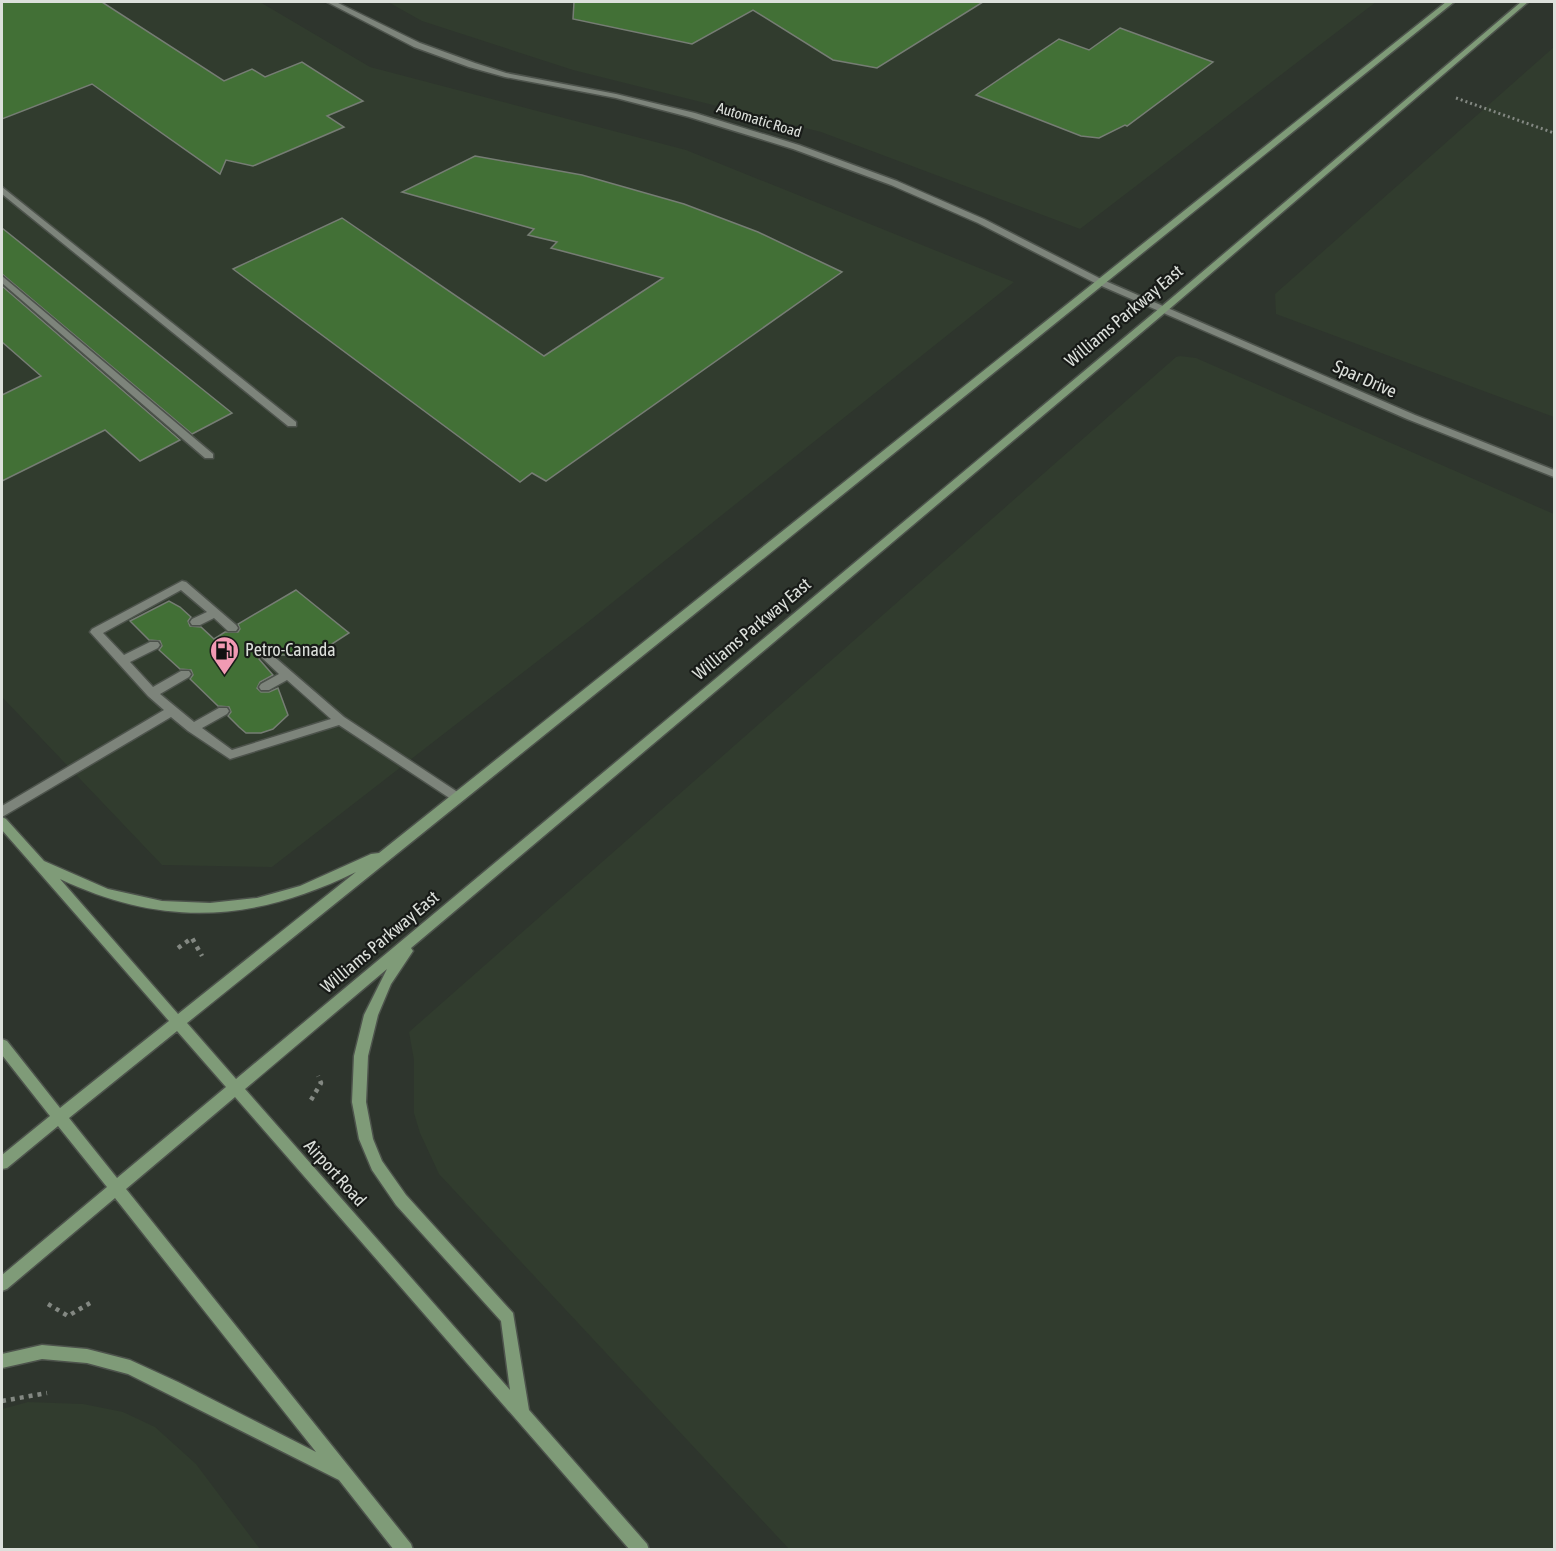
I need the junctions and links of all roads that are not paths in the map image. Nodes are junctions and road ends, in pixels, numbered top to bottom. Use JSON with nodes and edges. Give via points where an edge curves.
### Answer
{"nodes":[{"id":1,"x":331,"y":2,"type":"edge"},
{"id":2,"x":1450,"y":2,"type":"edge"},
{"id":3,"x":1525,"y":2,"type":"edge"},
{"id":4,"x":2,"y":190,"type":"edge"},
{"id":5,"x":2,"y":279,"type":"edge"},
{"id":6,"x":1100,"y":282,"type":"junction"},
{"id":7,"x":1164,"y":309,"type":"junction"},
{"id":8,"x":292,"y":424,"type":"dead end"},
{"id":9,"x":209,"y":456,"type":"dead end"},
{"id":10,"x":1554,"y":474,"type":"edge"},
{"id":11,"x":215,"y":613,"type":"junction"},
{"id":12,"x":196,"y":622,"type":"dead end"},
{"id":13,"x":232,"y":628,"type":"dead end"},
{"id":14,"x":154,"y":645,"type":"dead end"},
{"id":15,"x":267,"y":657,"type":"dead end"},
{"id":16,"x":123,"y":661,"type":"junction"},
{"id":17,"x":185,"y":674,"type":"dead end"},
{"id":18,"x":287,"y":675,"type":"junction"},
{"id":19,"x":266,"y":687,"type":"dead end"},
{"id":20,"x":152,"y":693,"type":"junction"},
{"id":21,"x":172,"y":711,"type":"junction"},
{"id":22,"x":223,"y":711,"type":"dead end"},
{"id":23,"x":340,"y":720,"type":"junction"},
{"id":24,"x":192,"y":728,"type":"junction"},
{"id":25,"x":458,"y":798,"type":"junction"},
{"id":26,"x":2,"y":812,"type":"edge"},
{"id":27,"x":2,"y":822,"type":"edge"},
{"id":28,"x":392,"y":849,"type":"junction"},
{"id":29,"x":39,"y":865,"type":"junction"},
{"id":30,"x":413,"y":940,"type":"junction"},
{"id":31,"x":177,"y":1022,"type":"junction"},
{"id":32,"x":2,"y":1045,"type":"edge"},
{"id":33,"x":235,"y":1088,"type":"junction"},
{"id":34,"x":59,"y":1117,"type":"junction"},
{"id":35,"x":2,"y":1163,"type":"edge"},
{"id":36,"x":116,"y":1188,"type":"junction"},
{"id":37,"x":2,"y":1284,"type":"edge"},
{"id":38,"x":2,"y":1361,"type":"edge"},
{"id":39,"x":521,"y":1411,"type":"junction"},
{"id":40,"x":346,"y":1475,"type":"junction"},
{"id":41,"x":405,"y":1550,"type":"edge"},
{"id":42,"x":640,"y":1550,"type":"edge"}],
"edges":[{"from":1,"to":6,"type":"street","name":"Automatic Road","via":[[417,45],[483,68],[692,115],[796,147],[981,221]]},
{"from":2,"to":6,"type":"main road"},
{"from":3,"to":7,"type":"main road","name":"Williams Parkway East"},
{"from":4,"to":8,"type":"street"},
{"from":5,"to":9,"type":"street"},
{"from":6,"to":7,"type":"street","name":"Automatic Road"},
{"from":6,"to":25,"type":"main road"},
{"from":7,"to":10,"type":"street","name":"Spar Drive","via":[[1411,417]]},
{"from":7,"to":30,"type":"main road","name":"Williams Parkway East"},
{"from":11,"to":12,"type":"street"},
{"from":11,"to":13,"type":"street"},
{"from":11,"to":16,"type":"street","via":[[182,585],[96,632]]},
{"from":14,"to":16,"type":"street"},
{"from":15,"to":18,"type":"street"},
{"from":16,"to":20,"type":"street"},
{"from":17,"to":20,"type":"street"},
{"from":18,"to":19,"type":"street"},
{"from":18,"to":23,"type":"street"},
{"from":20,"to":21,"type":"street"},
{"from":21,"to":24,"type":"street"},
{"from":21,"to":26,"type":"street"},
{"from":22,"to":24,"type":"street"},
{"from":23,"to":24,"type":"street","via":[[230,755]]},
{"from":23,"to":25,"type":"street"},
{"from":25,"to":28,"type":"main road"},
{"from":27,"to":29,"type":"main road","name":"Airport Road"},
{"from":28,"to":29,"type":"main road","via":[[304,890],[225,908],[143,903],[113,896]]},
{"from":28,"to":31,"type":"main road"},
{"from":29,"to":31,"type":"main road","name":"Airport Road"},
{"from":30,"to":33,"type":"main road","name":"Williams Parkway East"},
{"from":30,"to":39,"type":"main road","via":[[386,981],[371,1015],[361,1056],[359,1102],[366,1139],[377,1165],[401,1200],[508,1318]]},
{"from":31,"to":33,"type":"main road","name":"Airport Road"},
{"from":31,"to":34,"type":"main road"},
{"from":32,"to":34,"type":"main road"},
{"from":33,"to":36,"type":"main road","name":"Williams Parkway East"},
{"from":33,"to":39,"type":"main road","name":"Airport Road"},
{"from":34,"to":35,"type":"main road"},
{"from":34,"to":36,"type":"main road"},
{"from":36,"to":37,"type":"main road","name":"Williams Parkway East"},
{"from":36,"to":40,"type":"main road"},
{"from":38,"to":40,"type":"main road","via":[[42,1352],[87,1356],[130,1367]]},
{"from":39,"to":42,"type":"main road","name":"Airport Road"},
{"from":40,"to":41,"type":"main road"}]}
